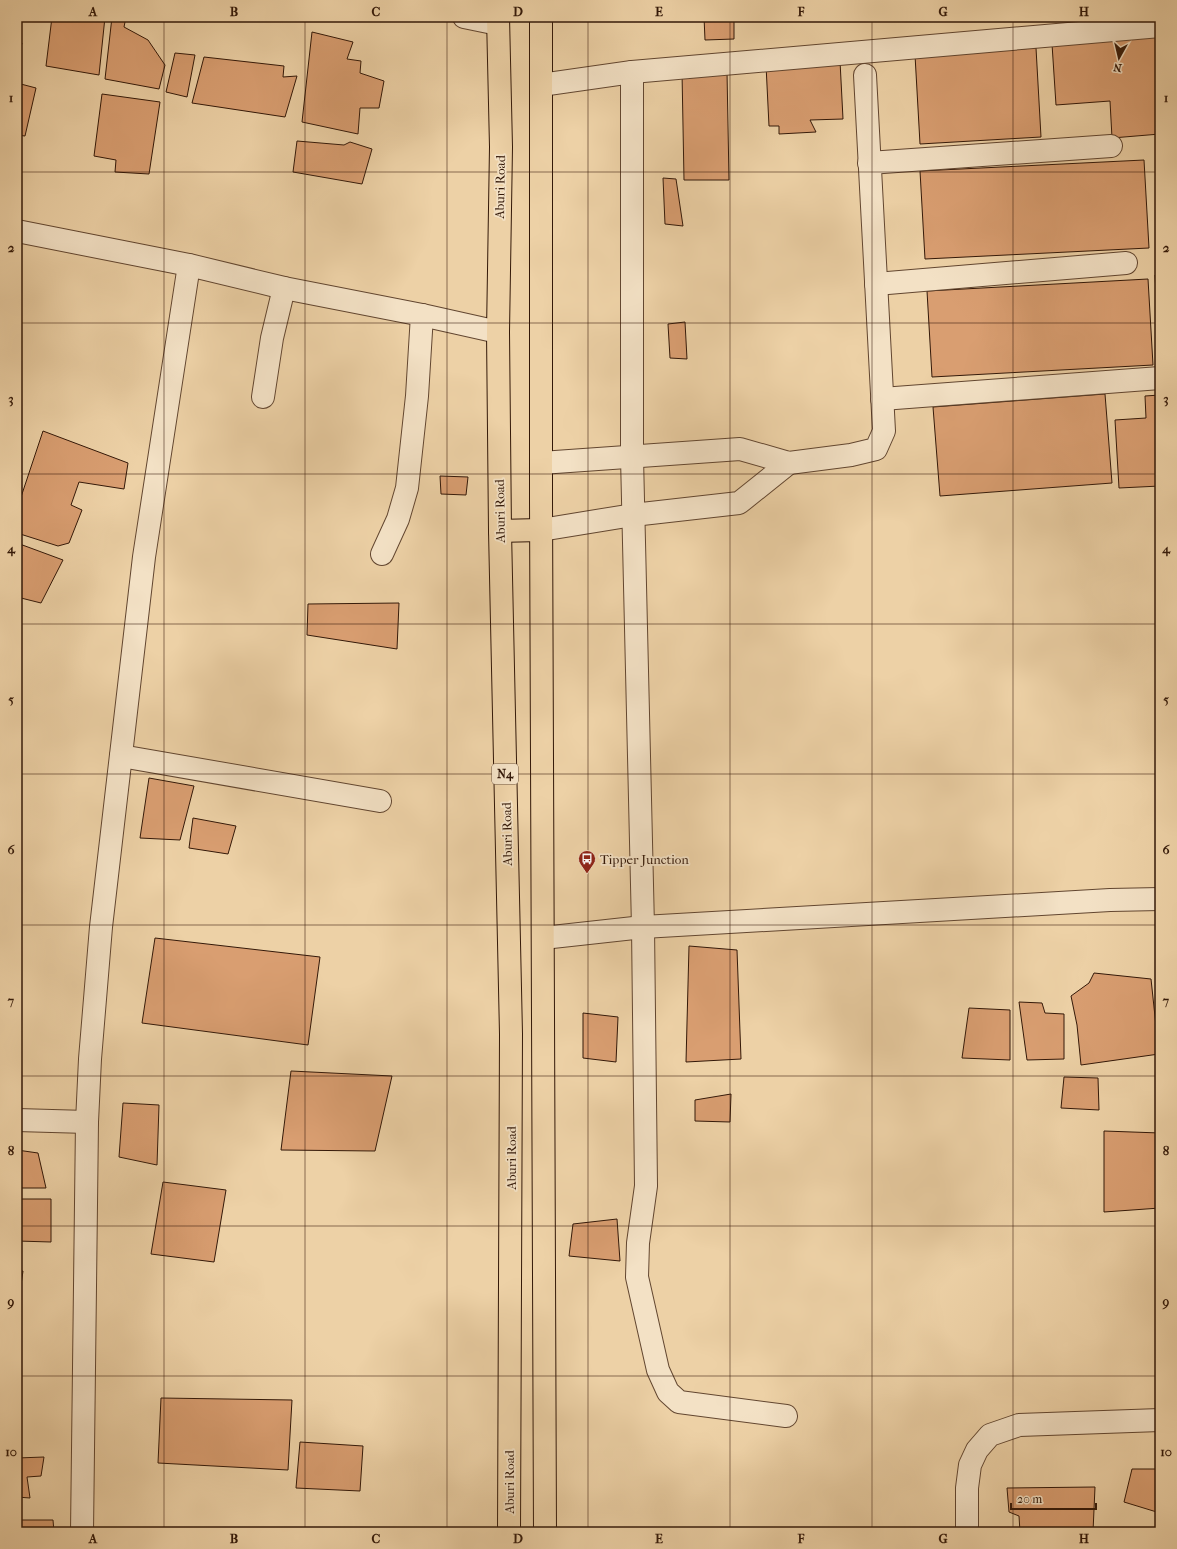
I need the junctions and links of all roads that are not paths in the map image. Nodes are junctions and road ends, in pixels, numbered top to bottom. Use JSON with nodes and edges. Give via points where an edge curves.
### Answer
{"nodes":[{"id":1,"x":464,"y":17,"type":"edge"},
{"id":2,"x":541,"y":17,"type":"edge"},
{"id":3,"x":498,"y":20,"type":"edge"},
{"id":4,"x":1160,"y":26,"type":"edge"},
{"id":5,"x":632,"y":72,"type":"junction"},
{"id":6,"x":864,"y":75,"type":"dead end"},
{"id":7,"x":541,"y":85,"type":"junction"},
{"id":8,"x":1111,"y":146,"type":"dead end"},
{"id":9,"x":869,"y":163,"type":"junction"},
{"id":10,"x":17,"y":231,"type":"edge"},
{"id":11,"x":1126,"y":263,"type":"dead end"},
{"id":12,"x":189,"y":265,"type":"junction"},
{"id":13,"x":876,"y":284,"type":"junction"},
{"id":14,"x":284,"y":288,"type":"junction"},
{"id":15,"x":422,"y":315,"type":"junction"},
{"id":16,"x":498,"y":332,"type":"junction"},
{"id":17,"x":1160,"y":378,"type":"edge"},
{"id":18,"x":263,"y":397,"type":"dead end"},
{"id":19,"x":882,"y":399,"type":"junction"},
{"id":20,"x":632,"y":457,"type":"junction"},
{"id":21,"x":541,"y":463,"type":"junction"},
{"id":22,"x":789,"y":464,"type":"junction"},
{"id":23,"x":633,"y":515,"type":"junction"},
{"id":24,"x":541,"y":530,"type":"junction"},
{"id":25,"x":500,"y":531,"type":"junction"},
{"id":26,"x":382,"y":554,"type":"dead end"},
{"id":27,"x":121,"y":756,"type":"junction"},
{"id":28,"x":380,"y":801,"type":"dead end"},
{"id":29,"x":1160,"y":899,"type":"edge"},
{"id":30,"x":643,"y":927,"type":"junction"},
{"id":31,"x":543,"y":938,"type":"junction"},
{"id":32,"x":17,"y":1120,"type":"edge"},
{"id":33,"x":87,"y":1122,"type":"junction"},
{"id":34,"x":786,"y":1416,"type":"dead end"},
{"id":35,"x":1160,"y":1420,"type":"edge"},
{"id":36,"x":82,"y":1532,"type":"edge"},
{"id":37,"x":509,"y":1532,"type":"edge"},
{"id":38,"x":545,"y":1532,"type":"edge"},
{"id":39,"x":967,"y":1532,"type":"edge"}],
"edges":[{"from":1,"to":3,"type":"street"},
{"from":2,"to":7,"type":"highway"},
{"from":3,"to":16,"type":"highway","name":"Aburi Road","number":"N4","via":[[501,147]]},
{"from":4,"to":5,"type":"street"},
{"from":5,"to":7,"type":"street"},
{"from":5,"to":20,"type":"street"},
{"from":6,"to":9,"type":"street"},
{"from":7,"to":21,"type":"highway"},
{"from":8,"to":9,"type":"street"},
{"from":9,"to":13,"type":"street"},
{"from":10,"to":12,"type":"street"},
{"from":11,"to":13,"type":"street"},
{"from":12,"to":14,"type":"street"},
{"from":12,"to":27,"type":"street","via":[[144,557]]},
{"from":13,"to":19,"type":"street"},
{"from":14,"to":15,"type":"street"},
{"from":14,"to":18,"type":"street","via":[[272,338]]},
{"from":15,"to":16,"type":"street"},
{"from":15,"to":26,"type":"street","via":[[418,396],[407,488],[398,519]]},
{"from":16,"to":25,"type":"highway","name":"Aburi Road","number":"N4"},
{"from":17,"to":19,"type":"street"},
{"from":19,"to":22,"type":"street","via":[[884,431],[876,449],[851,456]]},
{"from":20,"to":21,"type":"street"},
{"from":20,"to":22,"type":"street","via":[[740,449]]},
{"from":20,"to":23,"type":"street"},
{"from":21,"to":24,"type":"highway"},
{"from":22,"to":23,"type":"street","via":[[739,503]]},
{"from":23,"to":24,"type":"street"},
{"from":23,"to":30,"type":"street"},
{"from":24,"to":25,"type":"highway"},
{"from":24,"to":31,"type":"highway"},
{"from":25,"to":37,"type":"highway","name":"Aburi Road","number":"N4","via":[[511,1034]]},
{"from":27,"to":28,"type":"street"},
{"from":27,"to":33,"type":"street","via":[[101,927]]},
{"from":29,"to":30,"type":"street"},
{"from":30,"to":31,"type":"street"},
{"from":30,"to":34,"type":"street","via":[[646,1186],[638,1243],[637,1277],[658,1370],[668,1392],[679,1402]]},
{"from":31,"to":38,"type":"highway"},
{"from":32,"to":33,"type":"street"},
{"from":33,"to":36,"type":"street"},
{"from":35,"to":39,"type":"street","via":[[1019,1425],[990,1435],[977,1450],[970,1465]]}]}
